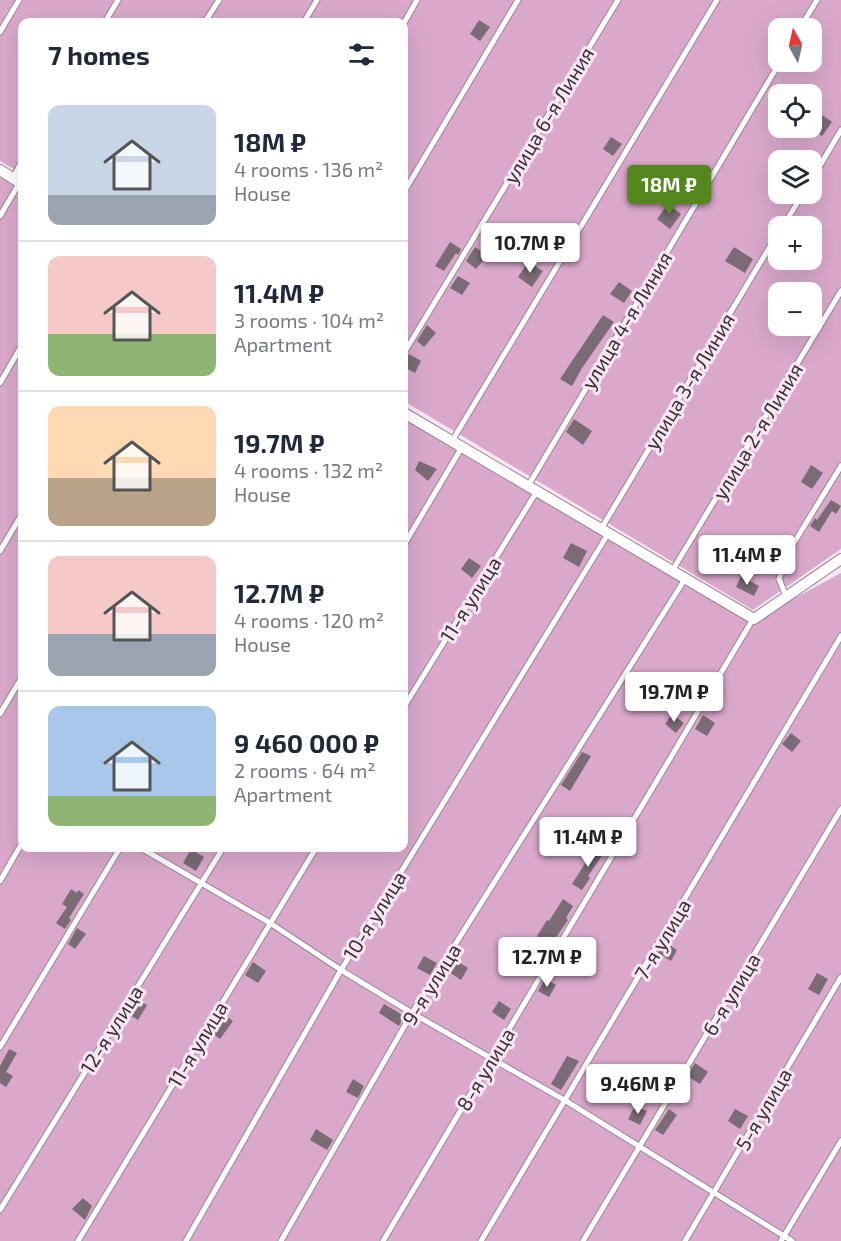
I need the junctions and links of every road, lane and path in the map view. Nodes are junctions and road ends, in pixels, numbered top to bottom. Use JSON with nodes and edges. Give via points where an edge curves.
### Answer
{"nodes":[{"id":1,"x":19,"y":0,"type":"edge"},
{"id":2,"x":118,"y":0,"type":"edge"},
{"id":3,"x":219,"y":0,"type":"edge"},
{"id":4,"x":317,"y":0,"type":"edge"},
{"id":5,"x":417,"y":0,"type":"edge"},
{"id":6,"x":518,"y":0,"type":"edge"},
{"id":7,"x":618,"y":0,"type":"edge"},
{"id":8,"x":717,"y":0,"type":"edge"},
{"id":9,"x":817,"y":0,"type":"edge"},
{"id":10,"x":107,"y":18,"type":"edge"},
{"id":11,"x":208,"y":18,"type":"edge"},
{"id":12,"x":306,"y":18,"type":"edge"},
{"id":13,"x":406,"y":18,"type":"edge"},
{"id":14,"x":806,"y":18,"type":"edge"},
{"id":15,"x":0,"y":32,"type":"edge"},
{"id":16,"x":774,"y":72,"type":"edge"},
{"id":17,"x":841,"y":130,"type":"edge"},
{"id":18,"x":822,"y":162,"type":"edge"},
{"id":19,"x":0,"y":170,"type":"edge"},
{"id":20,"x":18,"y":181,"type":"edge"},
{"id":21,"x":408,"y":185,"type":"edge"},
{"id":22,"x":0,"y":216,"type":"edge"},
{"id":23,"x":768,"y":250,"type":"edge"},
{"id":24,"x":841,"y":291,"type":"edge"},
{"id":25,"x":408,"y":346,"type":"edge"},
{"id":26,"x":18,"y":352,"type":"edge"},
{"id":27,"x":0,"y":383,"type":"edge"},
{"id":28,"x":408,"y":415,"type":"edge"},
{"id":29,"x":457,"y":444,"type":"junction"},
{"id":30,"x":841,"y":466,"type":"edge"},
{"id":31,"x":533,"y":489,"type":"junction"},
{"id":32,"x":18,"y":520,"type":"edge"},
{"id":33,"x":605,"y":531,"type":"junction"},
{"id":34,"x":408,"y":537,"type":"edge"},
{"id":35,"x":0,"y":551,"type":"edge"},
{"id":36,"x":841,"y":559,"type":"edge"},
{"id":37,"x":672,"y":571,"type":"junction"},
{"id":38,"x":685,"y":578,"type":"junction"},
{"id":39,"x":786,"y":597,"type":"junction"},
{"id":40,"x":754,"y":619,"type":"junction"},
{"id":41,"x":841,"y":636,"type":"edge"},
{"id":42,"x":18,"y":684,"type":"edge"},
{"id":43,"x":408,"y":700,"type":"edge"},
{"id":44,"x":0,"y":714,"type":"edge"},
{"id":45,"x":841,"y":808,"type":"edge"},
{"id":46,"x":18,"y":850,"type":"edge"},
{"id":47,"x":118,"y":852,"type":"edge"},
{"id":48,"x":148,"y":852,"type":"edge"},
{"id":49,"x":221,"y":852,"type":"edge"},
{"id":50,"x":314,"y":852,"type":"edge"},
{"id":51,"x":0,"y":881,"type":"edge"},
{"id":52,"x":201,"y":884,"type":"junction"},
{"id":53,"x":270,"y":923,"type":"junction"},
{"id":54,"x":341,"y":970,"type":"junction"},
{"id":55,"x":841,"y":977,"type":"edge"},
{"id":56,"x":412,"y":1013,"type":"junction"},
{"id":57,"x":0,"y":1047,"type":"edge"},
{"id":58,"x":491,"y":1058,"type":"junction"},
{"id":59,"x":566,"y":1101,"type":"junction"},
{"id":60,"x":841,"y":1141,"type":"edge"},
{"id":61,"x":640,"y":1146,"type":"junction"},
{"id":62,"x":714,"y":1192,"type":"junction"},
{"id":63,"x":0,"y":1210,"type":"edge"},
{"id":64,"x":783,"y":1238,"type":"edge"},
{"id":65,"x":78,"y":1241,"type":"edge"},
{"id":66,"x":186,"y":1241,"type":"edge"},
{"id":67,"x":281,"y":1241,"type":"edge"},
{"id":68,"x":383,"y":1241,"type":"edge"},
{"id":69,"x":481,"y":1241,"type":"edge"},
{"id":70,"x":584,"y":1241,"type":"edge"},
{"id":71,"x":685,"y":1241,"type":"edge"},
{"id":72,"x":792,"y":1241,"type":"edge"}],
"edges":[{"from":1,"to":15,"type":"lane"},
{"from":2,"to":10,"type":"lane"},
{"from":3,"to":11,"type":"lane"},
{"from":4,"to":12,"type":"lane"},
{"from":5,"to":13,"type":"lane"},
{"from":6,"to":21,"type":"lane"},
{"from":7,"to":25,"type":"lane","name":"улица 6-я Линия"},
{"from":8,"to":29,"type":"lane"},
{"from":9,"to":14,"type":"lane"},
{"from":16,"to":31,"type":"lane","name":"улица 4-я Линия"},
{"from":17,"to":18,"type":"lane"},
{"from":19,"to":20,"type":"street"},
{"from":20,"to":22,"type":"lane"},
{"from":23,"to":33,"type":"lane","name":"улица 3-я Линия"},
{"from":24,"to":37,"type":"lane","name":"улица 2-я Линия"},
{"from":26,"to":27,"type":"lane"},
{"from":28,"to":29,"type":"street"},
{"from":29,"to":31,"type":"street"},
{"from":29,"to":34,"type":"lane"},
{"from":30,"to":39,"type":"lane","via":[[792,546],[779,579]]},
{"from":31,"to":33,"type":"street"},
{"from":31,"to":43,"type":"lane","name":"11-я улица"},
{"from":32,"to":35,"type":"lane"},
{"from":33,"to":37,"type":"street"},
{"from":33,"to":54,"type":"lane","name":"10-я улица"},
{"from":36,"to":39,"type":"street"},
{"from":37,"to":38,"type":"street"},
{"from":38,"to":40,"type":"street"},
{"from":38,"to":56,"type":"lane","name":"9-я улица"},
{"from":39,"to":40,"type":"street"},
{"from":40,"to":58,"type":"lane","name":"8-я улица"},
{"from":41,"to":59,"type":"lane","name":"7-я улица"},
{"from":42,"to":44,"type":"lane"},
{"from":45,"to":61,"type":"lane","name":"6-я улица"},
{"from":46,"to":51,"type":"lane"},
{"from":47,"to":57,"type":"lane"},
{"from":48,"to":52,"type":"lane"},
{"from":49,"to":52,"type":"lane","name":"12-я улица"},
{"from":50,"to":53,"type":"lane","name":"11-я улица"},
{"from":52,"to":53,"type":"lane"},
{"from":52,"to":63,"type":"lane","name":"12-я улица"},
{"from":53,"to":54,"type":"lane"},
{"from":53,"to":65,"type":"lane","name":"11-я улица"},
{"from":54,"to":56,"type":"lane"},
{"from":54,"to":66,"type":"lane","name":"10-я улица"},
{"from":55,"to":62,"type":"lane","name":"5-я улица"},
{"from":56,"to":58,"type":"lane"},
{"from":56,"to":67,"type":"lane","name":"9-я улица"},
{"from":58,"to":59,"type":"lane"},
{"from":58,"to":68,"type":"lane","name":"8-я улица"},
{"from":59,"to":61,"type":"lane"},
{"from":59,"to":69,"type":"lane","name":"7-я улица"},
{"from":60,"to":64,"type":"lane"},
{"from":61,"to":62,"type":"lane"},
{"from":61,"to":70,"type":"lane","name":"6-я улица"},
{"from":62,"to":64,"type":"lane"},
{"from":62,"to":71,"type":"lane","name":"5-я улица"},
{"from":64,"to":72,"type":"lane"}]}
